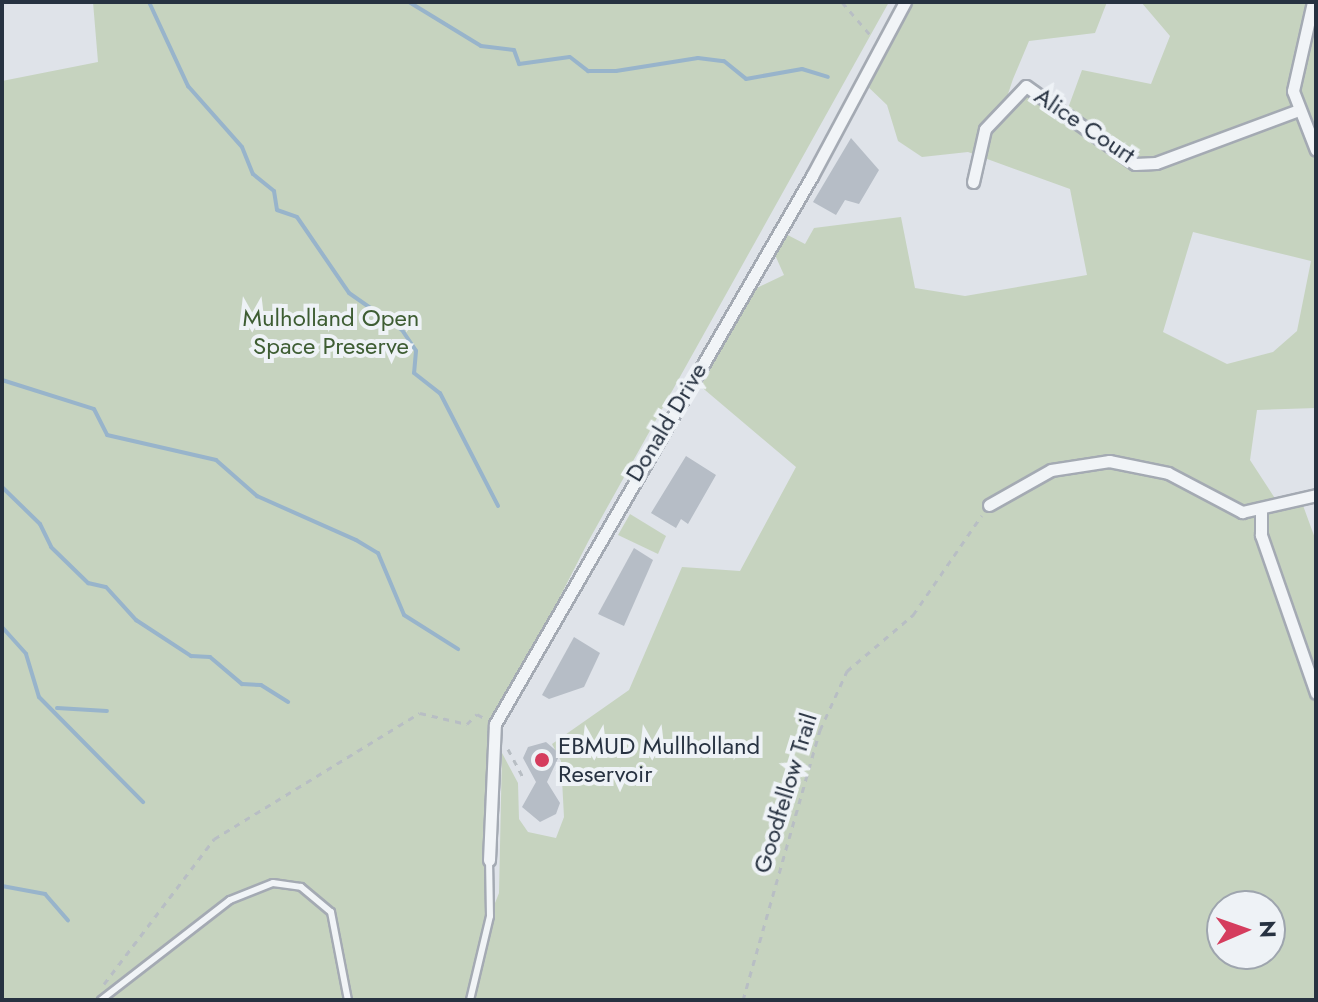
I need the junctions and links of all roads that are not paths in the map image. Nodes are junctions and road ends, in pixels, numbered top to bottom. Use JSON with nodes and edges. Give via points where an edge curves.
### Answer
{"nodes":[{"id":1,"x":905,"y":2,"type":"edge"},
{"id":2,"x":1313,"y":2,"type":"edge"},
{"id":3,"x":1296,"y":111,"type":"junction"},
{"id":4,"x":1316,"y":150,"type":"edge"},
{"id":5,"x":973,"y":182,"type":"dead end"},
{"id":6,"x":1316,"y":495,"type":"edge"},
{"id":7,"x":989,"y":505,"type":"road end"},
{"id":8,"x":1261,"y":512,"type":"junction"},
{"id":9,"x":1316,"y":693,"type":"edge"},
{"id":10,"x":489,"y":860,"type":"joint"},
{"id":11,"x":101,"y":1000,"type":"edge"},
{"id":12,"x":348,"y":1000,"type":"edge"},
{"id":13,"x":470,"y":1000,"type":"edge"}],
"edges":[{"from":1,"to":10,"type":"street","name":"Donald Drive","via":[[495,724]]},
{"from":2,"to":3,"type":"street","via":[[1294,61]]},
{"from":3,"to":4,"type":"street"},
{"from":3,"to":5,"type":"street","name":"Alice Court","via":[[1156,163],[1135,164],[1026,86],[985,129]]},
{"from":6,"to":8,"type":"street"},
{"from":7,"to":8,"type":"street","via":[[1051,470],[1109,461],[1168,473],[1242,512]]},
{"from":8,"to":9,"type":"street","via":[[1261,535]]},
{"from":10,"to":13,"type":"lane","via":[[490,916]]},
{"from":11,"to":12,"type":"lane","via":[[230,900],[273,883],[301,887],[331,912]]}]}
